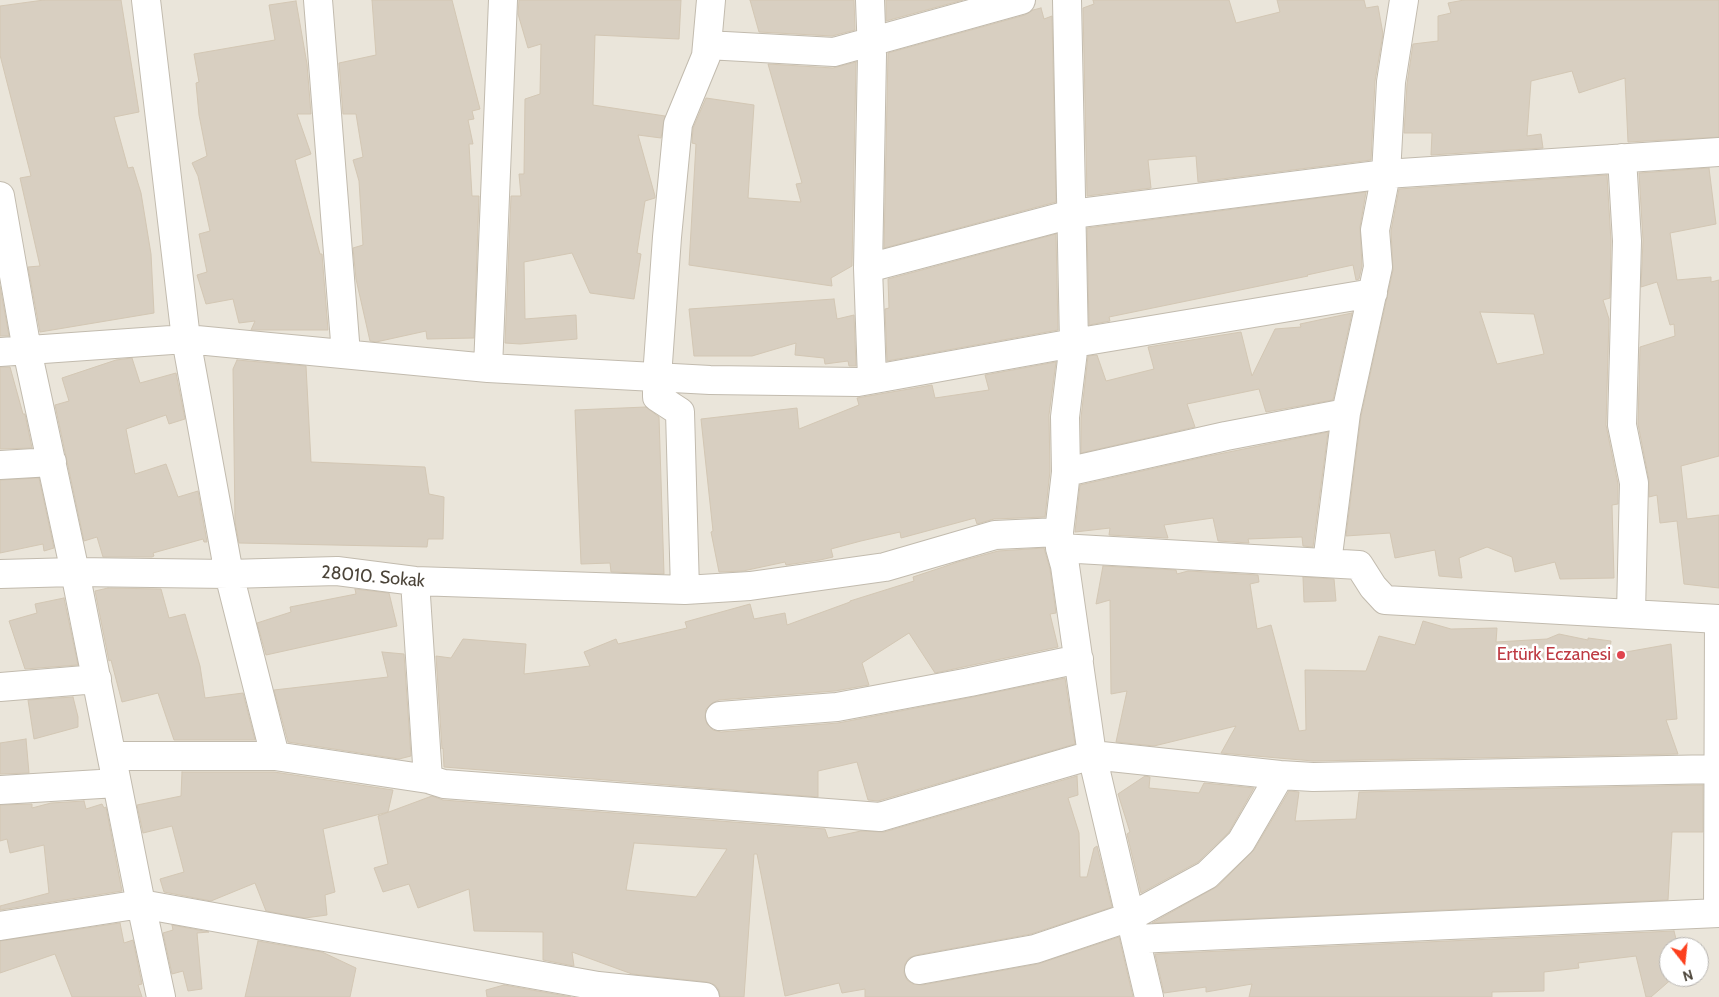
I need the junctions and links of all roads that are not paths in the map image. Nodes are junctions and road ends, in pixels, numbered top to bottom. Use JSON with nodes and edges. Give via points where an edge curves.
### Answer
{"nodes":[{"id":1,"x":146,"y":0,"type":"edge"},
{"id":2,"x":318,"y":0,"type":"edge"},
{"id":3,"x":504,"y":0,"type":"edge"},
{"id":4,"x":711,"y":0,"type":"edge"},
{"id":5,"x":870,"y":0,"type":"edge"},
{"id":6,"x":1021,"y":0,"type":"edge"},
{"id":7,"x":1067,"y":0,"type":"edge"},
{"id":8,"x":1404,"y":0,"type":"edge"},
{"id":9,"x":871,"y":42,"type":"junction"},
{"id":10,"x":707,"y":45,"type":"junction"},
{"id":11,"x":1719,"y":152,"type":"edge"},
{"id":12,"x":1622,"y":158,"type":"junction"},
{"id":13,"x":1386,"y":174,"type":"junction"},
{"id":14,"x":0,"y":196,"type":"edge"},
{"id":15,"x":1072,"y":214,"type":"junction"},
{"id":16,"x":868,"y":268,"type":"junction"},
{"id":17,"x":1374,"y":293,"type":"junction"},
{"id":18,"x":186,"y":339,"type":"junction"},
{"id":19,"x":1074,"y":343,"type":"junction"},
{"id":20,"x":27,"y":350,"type":"junction"},
{"id":21,"x":0,"y":352,"type":"edge"},
{"id":22,"x":346,"y":354,"type":"junction"},
{"id":23,"x":488,"y":368,"type":"junction"},
{"id":24,"x":657,"y":377,"type":"junction"},
{"id":25,"x":872,"y":379,"type":"junction"},
{"id":26,"x":1346,"y":413,"type":"junction"},
{"id":27,"x":52,"y":462,"type":"junction"},
{"id":28,"x":0,"y":465,"type":"edge"},
{"id":29,"x":1066,"y":472,"type":"junction"},
{"id":30,"x":1059,"y":540,"type":"junction"},
{"id":31,"x":1327,"y":563,"type":"junction"},
{"id":32,"x":75,"y":572,"type":"junction"},
{"id":33,"x":0,"y":574,"type":"edge"},
{"id":34,"x":229,"y":574,"type":"junction"},
{"id":35,"x":415,"y":581,"type":"junction"},
{"id":36,"x":685,"y":590,"type":"junction"},
{"id":37,"x":1631,"y":613,"type":"junction"},
{"id":38,"x":1719,"y":619,"type":"edge"},
{"id":39,"x":1079,"y":659,"type":"junction"},
{"id":40,"x":97,"y":679,"type":"junction"},
{"id":41,"x":0,"y":687,"type":"edge"},
{"id":42,"x":720,"y":716,"type":"dead end"},
{"id":43,"x":1092,"y":755,"type":"junction"},
{"id":44,"x":112,"y":756,"type":"junction"},
{"id":45,"x":275,"y":756,"type":"junction"},
{"id":46,"x":1718,"y":769,"type":"junction"},
{"id":47,"x":1280,"y":775,"type":"junction"},
{"id":48,"x":428,"y":779,"type":"junction"},
{"id":49,"x":117,"y":782,"type":"junction"},
{"id":50,"x":0,"y":790,"type":"edge"},
{"id":51,"x":141,"y":904,"type":"junction"},
{"id":52,"x":1718,"y":914,"type":"edge"},
{"id":53,"x":0,"y":926,"type":"edge"},
{"id":54,"x":1133,"y":928,"type":"junction"},
{"id":55,"x":919,"y":970,"type":"dead end"},
{"id":56,"x":598,"y":992,"type":"edge"},
{"id":57,"x":161,"y":997,"type":"edge"},
{"id":58,"x":706,"y":997,"type":"edge"},
{"id":59,"x":1149,"y":997,"type":"edge"}],
"edges":[{"from":1,"to":18,"type":"street"},
{"from":2,"to":22,"type":"street"},
{"from":3,"to":23,"type":"street"},
{"from":4,"to":10,"type":"street"},
{"from":5,"to":9,"type":"street"},
{"from":6,"to":9,"type":"street"},
{"from":7,"to":15,"type":"street"},
{"from":8,"to":13,"type":"street","via":[[1391,82]]},
{"from":9,"to":10,"type":"street","via":[[834,52]]},
{"from":9,"to":16,"type":"street"},
{"from":10,"to":24,"type":"street","via":[[706,56],[678,124]]},
{"from":11,"to":12,"type":"street"},
{"from":12,"to":13,"type":"street"},
{"from":12,"to":37,"type":"street","via":[[1627,240],[1622,425],[1634,483]]},
{"from":13,"to":15,"type":"street"},
{"from":13,"to":17,"type":"street","via":[[1375,230],[1378,267]]},
{"from":14,"to":20,"type":"street"},
{"from":15,"to":16,"type":"street"},
{"from":15,"to":19,"type":"street"},
{"from":16,"to":25,"type":"street"},
{"from":17,"to":19,"type":"street"},
{"from":17,"to":26,"type":"street"},
{"from":18,"to":20,"type":"street"},
{"from":18,"to":22,"type":"street"},
{"from":18,"to":34,"type":"street"},
{"from":19,"to":25,"type":"street"},
{"from":19,"to":29,"type":"street","via":[[1065,417]]},
{"from":20,"to":21,"type":"street"},
{"from":20,"to":27,"type":"street"},
{"from":22,"to":23,"type":"street"},
{"from":23,"to":24,"type":"street"},
{"from":24,"to":25,"type":"street","via":[[858,382]]},
{"from":24,"to":36,"type":"street","via":[[657,397],[680,412]]},
{"from":26,"to":29,"type":"street"},
{"from":26,"to":31,"type":"street"},
{"from":27,"to":28,"type":"street"},
{"from":27,"to":32,"type":"street"},
{"from":29,"to":30,"type":"street"},
{"from":30,"to":31,"type":"street","name":"28010. Sokak"},
{"from":30,"to":36,"type":"street","name":"28010. Sokak","via":[[995,534],[885,568],[750,586]]},
{"from":30,"to":39,"type":"street"},
{"from":31,"to":37,"type":"street","name":"28010. Sokak","via":[[1359,565],[1384,600]]},
{"from":32,"to":33,"type":"street","name":"28010. Sokak"},
{"from":32,"to":34,"type":"street","name":"28010. Sokak"},
{"from":32,"to":40,"type":"street"},
{"from":34,"to":35,"type":"street","name":"28010. Sokak","via":[[337,571]]},
{"from":34,"to":45,"type":"street"},
{"from":35,"to":36,"type":"street","name":"28010. Sokak"},
{"from":35,"to":48,"type":"street"},
{"from":37,"to":38,"type":"street"},
{"from":38,"to":46,"type":"street"},
{"from":39,"to":42,"type":"street","via":[[837,707]]},
{"from":39,"to":43,"type":"street"},
{"from":40,"to":41,"type":"street"},
{"from":40,"to":44,"type":"street"},
{"from":43,"to":47,"type":"street"},
{"from":43,"to":48,"type":"street","via":[[880,817],[444,784]]},
{"from":43,"to":54,"type":"street"},
{"from":44,"to":45,"type":"street"},
{"from":44,"to":49,"type":"street"},
{"from":45,"to":48,"type":"street"},
{"from":46,"to":47,"type":"street"},
{"from":46,"to":52,"type":"street"},
{"from":47,"to":54,"type":"street","via":[[1241,842],[1214,869]]},
{"from":49,"to":50,"type":"street"},
{"from":49,"to":51,"type":"street"},
{"from":51,"to":53,"type":"street"},
{"from":51,"to":56,"type":"street"},
{"from":51,"to":57,"type":"street"},
{"from":52,"to":54,"type":"street"},
{"from":54,"to":55,"type":"street"},
{"from":54,"to":59,"type":"street"},
{"from":56,"to":58,"type":"street"}]}
